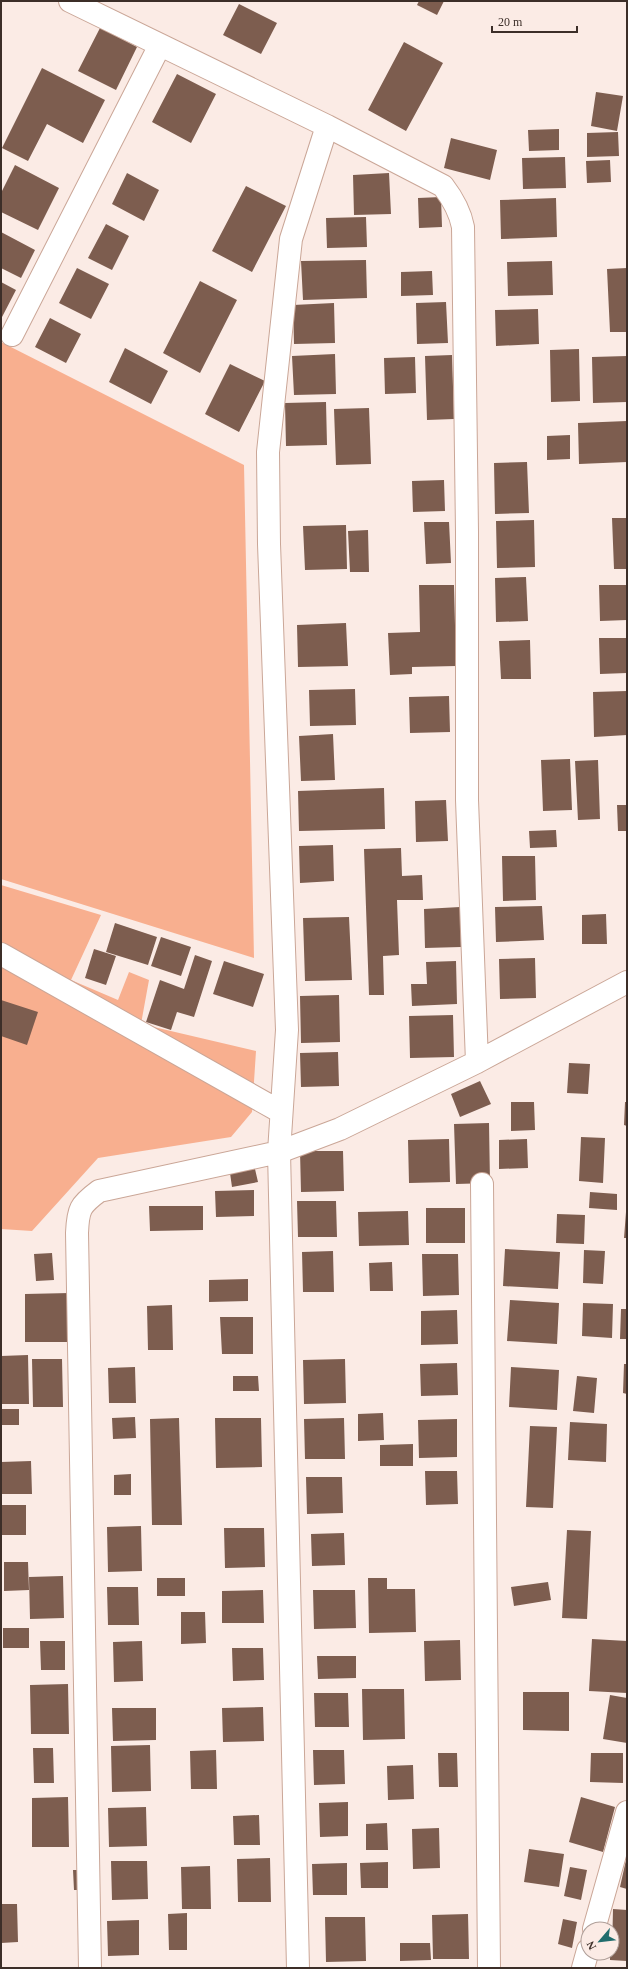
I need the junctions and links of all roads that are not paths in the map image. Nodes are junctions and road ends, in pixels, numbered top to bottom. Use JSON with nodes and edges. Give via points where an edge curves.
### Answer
{"nodes":[{"id":1,"x":70,"y":1,"type":"edge"},
{"id":2,"x":160,"y":45,"type":"junction"},
{"id":3,"x":327,"y":126,"type":"junction"},
{"id":4,"x":12,"y":335,"type":"dead end"},
{"id":5,"x":1,"y":954,"type":"edge"},
{"id":6,"x":627,"y":982,"type":"edge"},
{"id":7,"x":477,"y":1062,"type":"junction"},
{"id":8,"x":281,"y":1112,"type":"junction"},
{"id":9,"x":279,"y":1152,"type":"junction"},
{"id":10,"x":482,"y":1184,"type":"dead end"},
{"id":11,"x":627,"y":1812,"type":"edge"},
{"id":12,"x":596,"y":1921,"type":"edge"},
{"id":13,"x":90,"y":1968,"type":"edge"},
{"id":14,"x":298,"y":1968,"type":"edge"},
{"id":15,"x":489,"y":1968,"type":"edge"}],
"edges":[{"from":1,"to":2,"type":"street"},
{"from":2,"to":3,"type":"street"},
{"from":2,"to":4,"type":"street"},
{"from":3,"to":7,"type":"street","via":[[443,186],[452,197],[463,227],[467,800]]},
{"from":3,"to":8,"type":"street","via":[[291,239],[268,452],[269,544],[287,1030]]},
{"from":5,"to":8,"type":"street"},
{"from":6,"to":7,"type":"street"},
{"from":7,"to":9,"type":"street","via":[[340,1129]]},
{"from":8,"to":9,"type":"street"},
{"from":9,"to":13,"type":"street","via":[[99,1191],[83,1202],[78,1215]]},
{"from":9,"to":14,"type":"street"},
{"from":10,"to":15,"type":"street"},
{"from":11,"to":12,"type":"street"}]}
